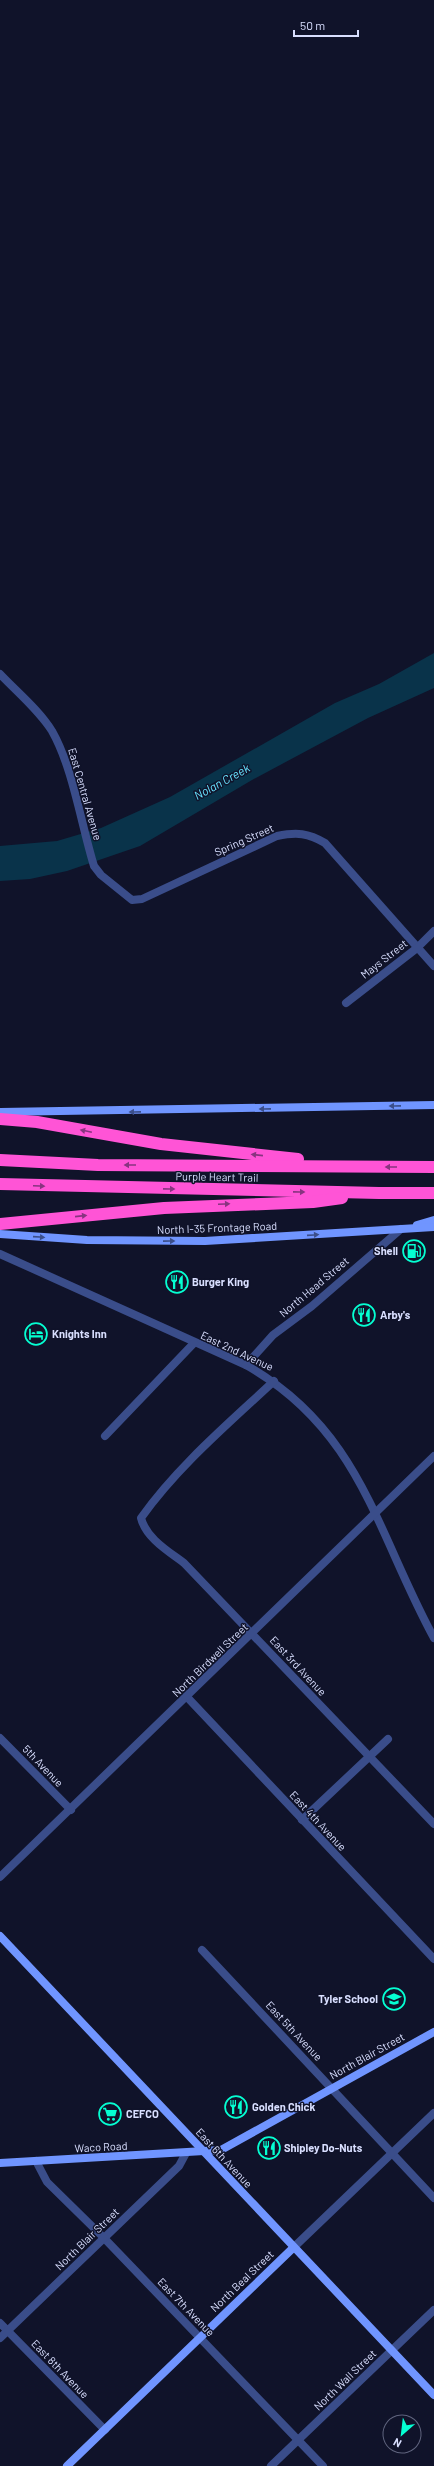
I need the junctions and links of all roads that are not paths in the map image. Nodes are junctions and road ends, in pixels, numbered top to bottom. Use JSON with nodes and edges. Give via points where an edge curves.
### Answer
{"nodes":[{"id":1,"x":0,"y":674,"type":"edge"},
{"id":2,"x":132,"y":900,"type":"joint"},
{"id":3,"x":434,"y":931,"type":"edge"},
{"id":4,"x":417,"y":948,"type":"junction"},
{"id":5,"x":434,"y":966,"type":"edge"},
{"id":6,"x":346,"y":1003,"type":"dead end"},
{"id":7,"x":432,"y":1106,"type":"edge"},
{"id":8,"x":0,"y":1112,"type":"edge"},
{"id":9,"x":0,"y":1119,"type":"edge"},
{"id":10,"x":0,"y":1160,"type":"edge"},
{"id":11,"x":365,"y":1167,"type":"junction"},
{"id":12,"x":434,"y":1167,"type":"edge"},
{"id":13,"x":0,"y":1184,"type":"edge"},
{"id":14,"x":434,"y":1192,"type":"edge"},
{"id":15,"x":379,"y":1193,"type":"junction"},
{"id":16,"x":434,"y":1220,"type":"edge"},
{"id":17,"x":0,"y":1224,"type":"edge"},
{"id":18,"x":434,"y":1227,"type":"edge"},
{"id":19,"x":401,"y":1229,"type":"junction"},
{"id":20,"x":0,"y":1234,"type":"edge"},
{"id":21,"x":0,"y":1254,"type":"edge"},
{"id":22,"x":194,"y":1343,"type":"junction"},
{"id":23,"x":246,"y":1365,"type":"junction"},
{"id":24,"x":274,"y":1381,"type":"junction"},
{"id":25,"x":105,"y":1436,"type":"dead end"},
{"id":26,"x":434,"y":1456,"type":"edge"},
{"id":27,"x":375,"y":1514,"type":"junction"},
{"id":28,"x":252,"y":1634,"type":"junction"},
{"id":29,"x":434,"y":1638,"type":"edge"},
{"id":30,"x":187,"y":1697,"type":"junction"},
{"id":31,"x":0,"y":1738,"type":"edge"},
{"id":32,"x":388,"y":1739,"type":"dead end"},
{"id":33,"x":369,"y":1757,"type":"junction"},
{"id":34,"x":71,"y":1810,"type":"junction"},
{"id":35,"x":302,"y":1820,"type":"junction"},
{"id":36,"x":434,"y":1824,"type":"edge"},
{"id":37,"x":0,"y":1878,"type":"edge"},
{"id":38,"x":0,"y":1936,"type":"edge"},
{"id":39,"x":202,"y":1950,"type":"dead end"},
{"id":40,"x":434,"y":1959,"type":"edge"},
{"id":41,"x":434,"y":2032,"type":"edge"},
{"id":42,"x":331,"y":2088,"type":"junction"},
{"id":43,"x":434,"y":2113,"type":"edge"},
{"id":44,"x":204,"y":2152,"type":"junction"},
{"id":45,"x":186,"y":2153,"type":"junction"},
{"id":46,"x":392,"y":2153,"type":"junction"},
{"id":47,"x":36,"y":2161,"type":"junction"},
{"id":48,"x":0,"y":2163,"type":"edge"},
{"id":49,"x":434,"y":2198,"type":"edge"},
{"id":50,"x":104,"y":2238,"type":"junction"},
{"id":51,"x":293,"y":2248,"type":"junction"},
{"id":52,"x":434,"y":2310,"type":"edge"},
{"id":53,"x":0,"y":2323,"type":"edge"},
{"id":54,"x":8,"y":2331,"type":"junction"},
{"id":55,"x":0,"y":2338,"type":"edge"},
{"id":56,"x":200,"y":2338,"type":"junction"},
{"id":57,"x":391,"y":2351,"type":"junction"},
{"id":58,"x":434,"y":2395,"type":"edge"},
{"id":59,"x":105,"y":2430,"type":"junction"},
{"id":60,"x":298,"y":2440,"type":"junction"},
{"id":61,"x":67,"y":2466,"type":"edge"},
{"id":62,"x":271,"y":2466,"type":"edge"},
{"id":63,"x":323,"y":2466,"type":"edge"}],
"edges":[{"from":1,"to":2,"type":"street","name":"East Central Avenue","via":[[36,711],[54,735],[67,770],[94,866],[101,875]]},
{"from":2,"to":4,"type":"street","name":"Spring Street","via":[[142,899],[277,836],[294,832],[311,834],[325,844]]},
{"from":3,"to":4,"type":"street","name":"Mays Street"},
{"from":4,"to":5,"type":"street","name":"Spring Street"},
{"from":4,"to":6,"type":"street","name":"Mays Street"},
{"from":7,"to":8,"type":"main road","one_way":true},
{"from":11,"to":9,"type":"highway","one_way":true,"via":[[161,1144],[37,1122]]},
{"from":11,"to":10,"type":"highway","name":"Purple Heart Trail","one_way":true,"via":[[98,1165]]},
{"from":12,"to":11,"type":"highway","name":"Purple Heart Trail","one_way":true},
{"from":13,"to":15,"type":"highway","name":"Purple Heart Trail","one_way":true},
{"from":14,"to":15,"type":"highway","name":"Purple Heart Trail"},
{"from":17,"to":15,"type":"highway","one_way":true,"via":[[164,1208],[313,1202]]},
{"from":16,"to":19,"type":"main road"},
{"from":18,"to":19,"type":"main road","name":"North I-35 Frontage Road"},
{"from":20,"to":19,"type":"main road","name":"North I-35 Frontage Road","one_way":true,"via":[[94,1241],[184,1241]]},
{"from":19,"to":23,"type":"street","name":"North Head Street","via":[[312,1306],[273,1335]]},
{"from":21,"to":22,"type":"street","name":"East 2nd Avenue"},
{"from":22,"to":23,"type":"street","name":"East 2nd Avenue"},
{"from":22,"to":25,"type":"street"},
{"from":23,"to":24,"type":"street","name":"East 2nd Avenue"},
{"from":24,"to":27,"type":"street","name":"East 2nd Avenue","via":[[293,1396],[330,1435],[349,1463]]},
{"from":24,"to":28,"type":"street","name":"East 3rd Avenue","via":[[213,1438],[151,1503],[141,1518],[144,1527],[162,1547],[184,1563]]},
{"from":26,"to":27,"type":"street","name":"North Birdwell Street"},
{"from":27,"to":28,"type":"street","name":"North Birdwell Street"},
{"from":27,"to":29,"type":"street","name":"East 2nd Avenue"},
{"from":28,"to":30,"type":"street","name":"North Birdwell Street"},
{"from":28,"to":33,"type":"street","name":"East 3rd Avenue"},
{"from":30,"to":34,"type":"street","name":"North Birdwell Street"},
{"from":30,"to":35,"type":"street","name":"East 4th Avenue"},
{"from":31,"to":34,"type":"street","name":"5th Avenue"},
{"from":32,"to":33,"type":"street"},
{"from":33,"to":35,"type":"street"},
{"from":33,"to":36,"type":"street","name":"East 3rd Avenue"},
{"from":34,"to":37,"type":"street","name":"North Birdwell Street"},
{"from":35,"to":40,"type":"street","name":"East 4th Avenue"},
{"from":38,"to":44,"type":"main road","name":"East 6th Avenue"},
{"from":39,"to":42,"type":"street","name":"East 5th Avenue"},
{"from":41,"to":42,"type":"main road","name":"North Blair Street"},
{"from":42,"to":44,"type":"main road","name":"North Blair Street","via":[[221,2150]]},
{"from":42,"to":46,"type":"street","name":"East 5th Avenue"},
{"from":43,"to":46,"type":"street","name":"North Beal Street"},
{"from":44,"to":45,"type":"main road","name":"Waco Road"},
{"from":44,"to":51,"type":"main road","name":"East 6th Avenue"},
{"from":45,"to":47,"type":"main road","name":"Waco Road"},
{"from":45,"to":50,"type":"street","name":"North Blair Street","via":[[179,2166]]},
{"from":46,"to":49,"type":"street","name":"East 5th Avenue"},
{"from":46,"to":51,"type":"street","name":"North Beal Street"},
{"from":47,"to":48,"type":"main road","name":"Waco Road"},
{"from":47,"to":50,"type":"street","name":"East 7th Avenue","via":[[48,2182]]},
{"from":50,"to":54,"type":"street","name":"North Blair Street"},
{"from":50,"to":56,"type":"street","name":"East 7th Avenue"},
{"from":51,"to":56,"type":"main road","name":"North Beal Street"},
{"from":51,"to":57,"type":"main road","name":"East 6th Avenue"},
{"from":52,"to":57,"type":"street","name":"North Wall Street"},
{"from":53,"to":54,"type":"street","name":"East 8th Avenue"},
{"from":54,"to":55,"type":"street","name":"North Blair Street"},
{"from":54,"to":59,"type":"street","name":"East 8th Avenue"},
{"from":56,"to":59,"type":"main road","name":"North Beal Street"},
{"from":56,"to":60,"type":"street","name":"East 7th Avenue"},
{"from":57,"to":58,"type":"main road","name":"East 6th Avenue"},
{"from":57,"to":60,"type":"street","name":"North Wall Street"},
{"from":59,"to":61,"type":"main road","name":"North Beal Street"},
{"from":60,"to":62,"type":"street","name":"North Wall Street"},
{"from":60,"to":63,"type":"street","name":"East 7th Avenue"}]}
